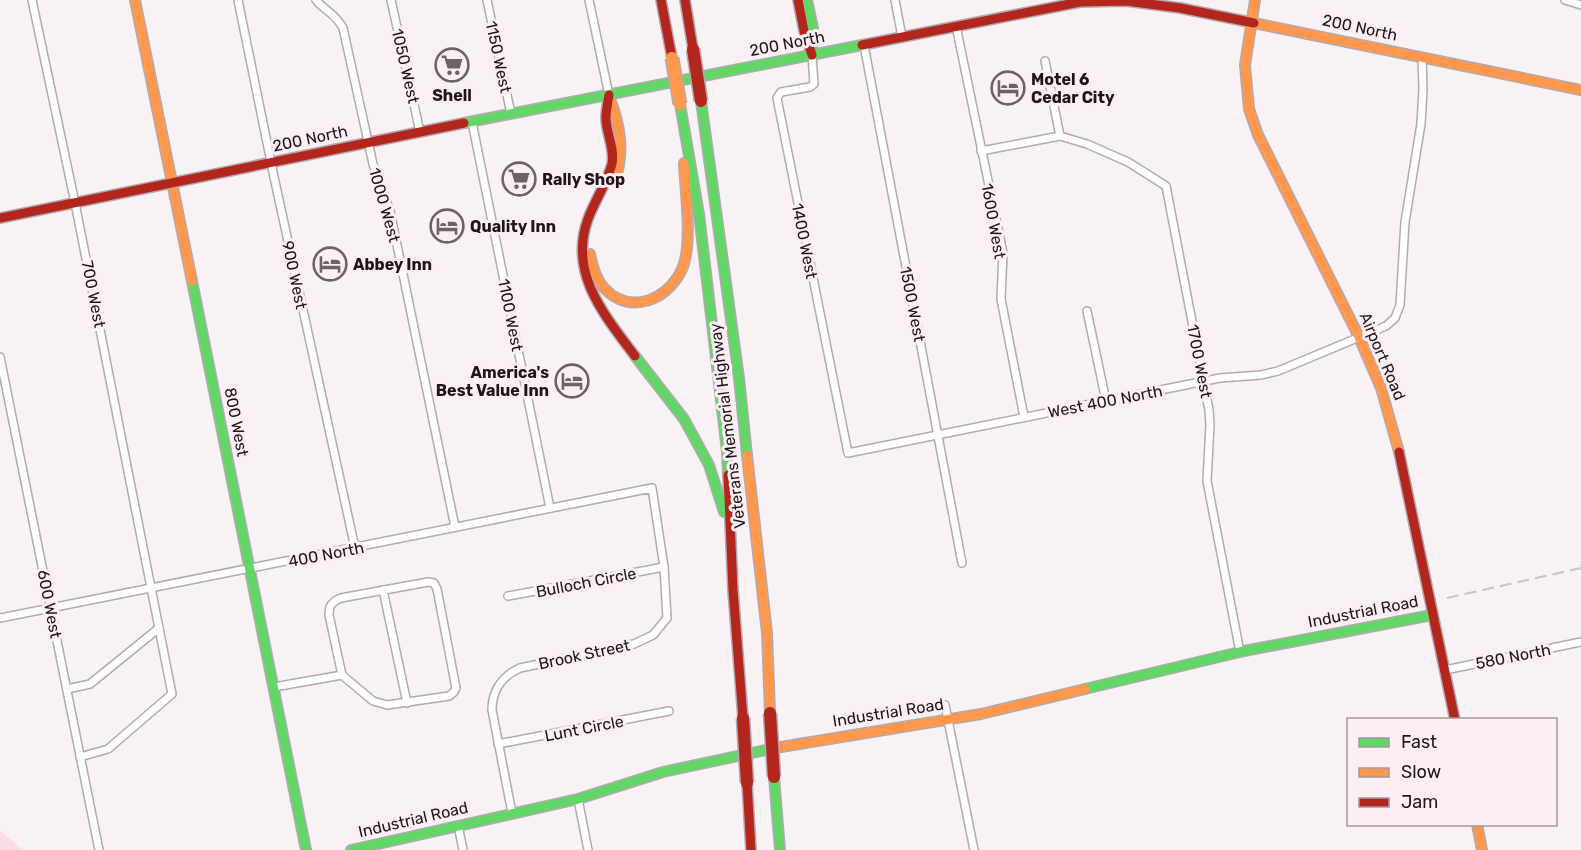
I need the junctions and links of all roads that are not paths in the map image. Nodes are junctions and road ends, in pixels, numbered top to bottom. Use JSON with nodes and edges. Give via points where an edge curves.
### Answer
{"nodes":[{"id":1,"x":32,"y":0,"type":"edge"},
{"id":2,"x":135,"y":0,"type":"edge"},
{"id":3,"x":238,"y":0,"type":"edge"},
{"id":4,"x":316,"y":0,"type":"edge"},
{"id":5,"x":391,"y":0,"type":"edge"},
{"id":6,"x":487,"y":0,"type":"edge"},
{"id":7,"x":589,"y":0,"type":"edge"},
{"id":8,"x":661,"y":0,"type":"edge"},
{"id":9,"x":686,"y":0,"type":"edge"},
{"id":10,"x":798,"y":0,"type":"edge"},
{"id":11,"x":807,"y":0,"type":"edge"},
{"id":12,"x":895,"y":0,"type":"edge"},
{"id":13,"x":1255,"y":0,"type":"edge"},
{"id":14,"x":1565,"y":0,"type":"edge"},
{"id":15,"x":1581,"y":5,"type":"edge"},
{"id":16,"x":1252,"y":21,"type":"junction"},
{"id":17,"x":956,"y":26,"type":"junction"},
{"id":18,"x":902,"y":37,"type":"junction"},
{"id":19,"x":864,"y":45,"type":"junction"},
{"id":20,"x":812,"y":55,"type":"junction"},
{"id":21,"x":1422,"y":57,"type":"junction"},
{"id":22,"x":1045,"y":61,"type":"dead end"},
{"id":23,"x":1581,"y":90,"type":"edge"},
{"id":24,"x":609,"y":95,"type":"junction"},
{"id":25,"x":511,"y":114,"type":"junction"},
{"id":26,"x":472,"y":122,"type":"junction"},
{"id":27,"x":683,"y":125,"type":"junction"},
{"id":28,"x":420,"y":132,"type":"junction"},
{"id":29,"x":1060,"y":136,"type":"junction"},
{"id":30,"x":369,"y":142,"type":"junction"},
{"id":31,"x":981,"y":151,"type":"junction"},
{"id":32,"x":271,"y":163,"type":"junction"},
{"id":33,"x":172,"y":183,"type":"junction"},
{"id":34,"x":75,"y":203,"type":"junction"},
{"id":35,"x":0,"y":218,"type":"edge"},
{"id":36,"x":1087,"y":311,"type":"dead end"},
{"id":37,"x":1359,"y":337,"type":"junction"},
{"id":38,"x":0,"y":357,"type":"edge"},
{"id":39,"x":1204,"y":381,"type":"junction"},
{"id":40,"x":1106,"y":401,"type":"junction"},
{"id":41,"x":1024,"y":417,"type":"junction"},
{"id":42,"x":938,"y":434,"type":"junction"},
{"id":43,"x":848,"y":453,"type":"joint"},
{"id":44,"x":652,"y":488,"type":"joint"},
{"id":45,"x":550,"y":508,"type":"junction"},
{"id":46,"x":455,"y":527,"type":"junction"},
{"id":47,"x":355,"y":548,"type":"junction"},
{"id":48,"x":962,"y":563,"type":"dead end"},
{"id":49,"x":664,"y":567,"type":"junction"},
{"id":50,"x":250,"y":569,"type":"junction"},
{"id":51,"x":152,"y":589,"type":"junction"},
{"id":52,"x":382,"y":590,"type":"junction"},
{"id":53,"x":733,"y":590,"type":"junction"},
{"id":54,"x":508,"y":596,"type":"dead end"},
{"id":55,"x":50,"y":608,"type":"junction"},
{"id":56,"x":1432,"y":615,"type":"junction"},
{"id":57,"x":0,"y":618,"type":"edge"},
{"id":58,"x":159,"y":628,"type":"junction"},
{"id":59,"x":1581,"y":642,"type":"edge"},
{"id":60,"x":1240,"y":652,"type":"junction"},
{"id":61,"x":1444,"y":670,"type":"junction"},
{"id":62,"x":342,"y":675,"type":"junction"},
{"id":63,"x":274,"y":687,"type":"junction"},
{"id":64,"x":67,"y":689,"type":"junction"},
{"id":65,"x":407,"y":703,"type":"junction"},
{"id":66,"x":945,"y":705,"type":"dead end"},
{"id":67,"x":669,"y":711,"type":"dead end"},
{"id":68,"x":1455,"y":718,"type":"edge"},
{"id":69,"x":948,"y":720,"type":"junction"},
{"id":70,"x":498,"y":744,"type":"junction"},
{"id":71,"x":80,"y":758,"type":"junction"},
{"id":72,"x":578,"y":799,"type":"junction"},
{"id":73,"x":512,"y":813,"type":"junction"},
{"id":74,"x":458,"y":825,"type":"junction"},
{"id":75,"x":1477,"y":826,"type":"edge"},
{"id":76,"x":99,"y":850,"type":"edge"},
{"id":77,"x":306,"y":850,"type":"edge"},
{"id":78,"x":351,"y":850,"type":"edge"},
{"id":79,"x":463,"y":850,"type":"edge"},
{"id":80,"x":588,"y":850,"type":"edge"},
{"id":81,"x":751,"y":850,"type":"edge"},
{"id":82,"x":780,"y":850,"type":"edge"},
{"id":83,"x":974,"y":850,"type":"edge"},
{"id":84,"x":1482,"y":850,"type":"edge"}],
"edges":[{"from":1,"to":34,"type":"street","name":"700 West"},
{"from":2,"to":33,"type":"main road","name":"800 West"},
{"from":3,"to":32,"type":"street","name":"900 West"},
{"from":4,"to":30,"type":"street","name":"1000 West","via":[[337,16],[343,28]]},
{"from":5,"to":28,"type":"street","name":"1050 West"},
{"from":6,"to":25,"type":"street","name":"1150 West"},
{"from":7,"to":24,"type":"street"},
{"from":8,"to":27,"type":"main road","name":"Veterans Memorial Highway","bridge":true},
{"from":9,"to":82,"type":"main road","name":"Veterans Memorial Highway","bridge":true,"via":[[739,378],[767,633]]},
{"from":10,"to":20,"type":"main road"},
{"from":11,"to":20,"type":"main road","via":[[813,28]]},
{"from":12,"to":18,"type":"street"},
{"from":13,"to":16,"type":"main road","name":"Airport Road"},
{"from":14,"to":15,"type":"street"},
{"from":16,"to":17,"type":"main road","name":"200 North","via":[[1157,4],[1103,1]]},
{"from":16,"to":21,"type":"main road","name":"200 North"},
{"from":16,"to":37,"type":"main road","name":"Airport Road","via":[[1245,65],[1249,109],[1258,135]]},
{"from":17,"to":18,"type":"main road","name":"200 North"},
{"from":17,"to":31,"type":"street","name":"1600 West"},
{"from":18,"to":19,"type":"main road","name":"200 North"},
{"from":19,"to":20,"type":"main road","name":"200 North"},
{"from":19,"to":42,"type":"street","name":"1500 West"},
{"from":20,"to":24,"type":"main road","name":"200 North"},
{"from":20,"to":43,"type":"street","name":"1400 West","via":[[814,84],[781,92],[777,98]]},
{"from":21,"to":23,"type":"main road","name":"200 North"},
{"from":21,"to":37,"type":"street","name":"West 400 North","via":[[1421,124],[1405,222],[1400,305],[1395,318],[1386,326]]},
{"from":22,"to":29,"type":"street"},
{"from":24,"to":25,"type":"main road","name":"200 North"},
{"from":24,"to":27,"type":"main road","via":[[621,153],[617,175],[594,224],[590,258],[602,288],[621,301],[640,304],[661,297],[684,267]]},
{"from":24,"to":53,"type":"main road","via":[[606,119],[613,155],[582,244],[586,279],[595,302],[684,419],[709,465],[724,512]]},
{"from":25,"to":26,"type":"main road","name":"200 North"},
{"from":26,"to":28,"type":"main road","name":"200 North"},
{"from":26,"to":45,"type":"street","name":"1100 West"},
{"from":27,"to":53,"type":"main road","name":"Veterans Memorial Highway","via":[[699,214],[727,452]]},
{"from":28,"to":30,"type":"main road","name":"200 North"},
{"from":29,"to":31,"type":"street","name":"1700 West"},
{"from":29,"to":39,"type":"street","name":"1700 West","via":[[1128,162],[1166,186]]},
{"from":30,"to":32,"type":"main road","name":"200 North"},
{"from":30,"to":46,"type":"street","name":"1000 West","via":[[390,211]]},
{"from":31,"to":41,"type":"street","name":"1600 West","via":[[1003,253],[1001,299]]},
{"from":32,"to":33,"type":"main road","name":"200 North"},
{"from":32,"to":47,"type":"street","name":"900 West"},
{"from":33,"to":34,"type":"main road","name":"200 North"},
{"from":33,"to":50,"type":"main road","name":"800 West"},
{"from":34,"to":35,"type":"main road","name":"200 North"},
{"from":34,"to":51,"type":"street","name":"700 West"},
{"from":36,"to":40,"type":"street"},
{"from":37,"to":39,"type":"street","name":"West 400 North","via":[[1278,371]]},
{"from":37,"to":56,"type":"main road","name":"Airport Road","via":[[1381,388],[1396,439]]},
{"from":38,"to":55,"type":"street","name":"600 West"},
{"from":39,"to":40,"type":"street","name":"West 400 North"},
{"from":39,"to":60,"type":"street","name":"1700 West","via":[[1210,425],[1207,482]]},
{"from":40,"to":41,"type":"street","name":"West 400 North"},
{"from":41,"to":42,"type":"street","name":"West 400 North"},
{"from":42,"to":43,"type":"street","name":"West 400 North"},
{"from":42,"to":48,"type":"street","name":"1500 West"},
{"from":44,"to":45,"type":"street","name":"400 North"},
{"from":44,"to":49,"type":"street","name":"Brook Street"},
{"from":45,"to":46,"type":"street","name":"400 North"},
{"from":46,"to":47,"type":"street","name":"400 North"},
{"from":47,"to":50,"type":"street","name":"400 North"},
{"from":49,"to":54,"type":"street","name":"Bulloch Circle"},
{"from":49,"to":70,"type":"street","name":"Brook Street","via":[[667,618],[653,635],[634,645],[520,668],[504,678],[492,704]]},
{"from":50,"to":51,"type":"street","name":"400 North"},
{"from":50,"to":63,"type":"main road","name":"800 West"},
{"from":51,"to":55,"type":"street","name":"400 North"},
{"from":51,"to":58,"type":"street","name":"700 West"},
{"from":52,"to":62,"type":"street","via":[[341,598],[329,608]]},
{"from":52,"to":65,"type":"street"},
{"from":52,"to":65,"type":"street","via":[[428,582],[437,589],[456,688],[449,696]]},
{"from":53,"to":81,"type":"main road","name":"Veterans Memorial Highway","bridge":true},
{"from":55,"to":57,"type":"street","name":"400 North"},
{"from":55,"to":64,"type":"street","name":"600 West"},
{"from":56,"to":60,"type":"main road","name":"Industrial Road"},
{"from":56,"to":61,"type":"main road","name":"Airport Road"},
{"from":58,"to":64,"type":"street","via":[[90,684]]},
{"from":58,"to":71,"type":"street","name":"700 West","via":[[172,694],[108,748]]},
{"from":59,"to":61,"type":"street","name":"580 North"},
{"from":60,"to":69,"type":"main road","name":"Industrial Road"},
{"from":61,"to":68,"type":"main road","name":"Airport Road"},
{"from":62,"to":63,"type":"street"},
{"from":62,"to":65,"type":"street","via":[[374,701],[387,705]]},
{"from":63,"to":77,"type":"main road","name":"800 West"},
{"from":64,"to":71,"type":"street","name":"600 West"},
{"from":66,"to":69,"type":"street"},
{"from":67,"to":70,"type":"street","name":"Lunt Circle"},
{"from":69,"to":72,"type":"main road","name":"Industrial Road","via":[[730,757],[663,772]]},
{"from":69,"to":83,"type":"street"},
{"from":70,"to":73,"type":"street","name":"Brook Street"},
{"from":71,"to":76,"type":"street","name":"600 West"},
{"from":72,"to":73,"type":"main road","name":"Industrial Road"},
{"from":72,"to":80,"type":"street"},
{"from":73,"to":74,"type":"main road","name":"Industrial Road"},
{"from":74,"to":78,"type":"main road","name":"Industrial Road"},
{"from":74,"to":79,"type":"street"},
{"from":75,"to":84,"type":"main road"}]}
